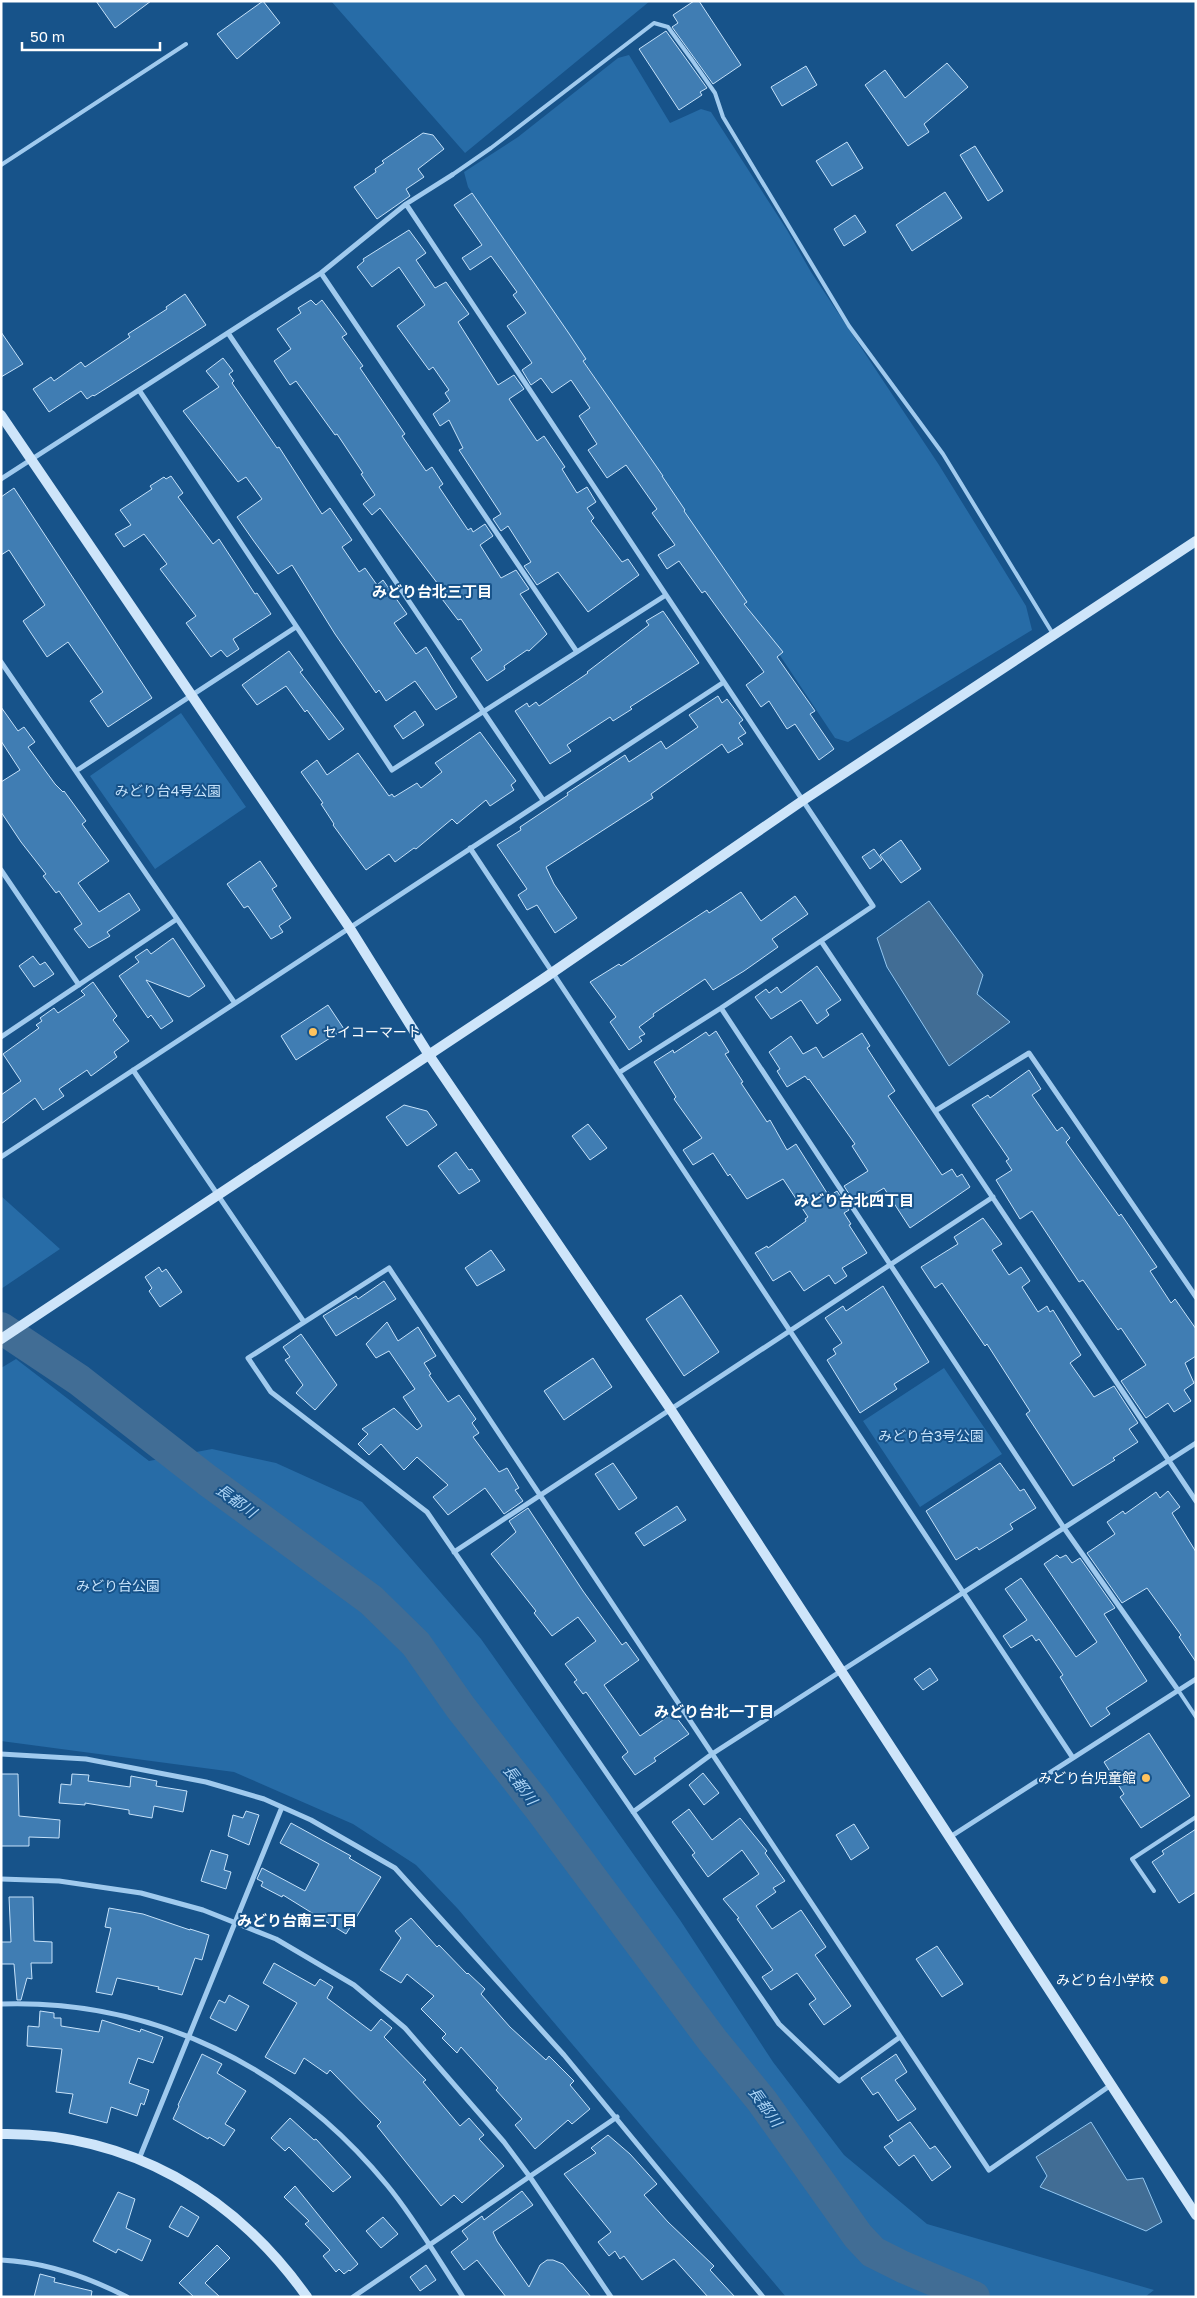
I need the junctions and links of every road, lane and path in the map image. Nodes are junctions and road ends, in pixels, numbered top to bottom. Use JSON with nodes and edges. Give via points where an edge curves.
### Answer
{"nodes":[{"id":1,"x":186,"y":44,"type":"dead end"},
{"id":2,"x":1,"y":165,"type":"edge"},
{"id":3,"x":452,"y":175,"type":"joint"},
{"id":4,"x":406,"y":204,"type":"junction"},
{"id":5,"x":321,"y":273,"type":"junction"},
{"id":6,"x":228,"y":333,"type":"junction"},
{"id":7,"x":139,"y":390,"type":"junction"},
{"id":8,"x":1,"y":415,"type":"edge"},
{"id":9,"x":31,"y":459,"type":"junction"},
{"id":10,"x":1,"y":479,"type":"edge"},
{"id":11,"x":1196,"y":541,"type":"edge"},
{"id":12,"x":666,"y":594,"type":"junction"},
{"id":13,"x":296,"y":627,"type":"junction"},
{"id":14,"x":1054,"y":635,"type":"junction"},
{"id":15,"x":577,"y":652,"type":"junction"},
{"id":16,"x":1,"y":662,"type":"edge"},
{"id":17,"x":724,"y":682,"type":"junction"},
{"id":18,"x":192,"y":696,"type":"junction"},
{"id":19,"x":484,"y":712,"type":"junction"},
{"id":20,"x":76,"y":771,"type":"junction"},
{"id":21,"x":543,"y":800,"type":"junction"},
{"id":22,"x":802,"y":801,"type":"junction"},
{"id":23,"x":470,"y":848,"type":"junction"},
{"id":24,"x":1,"y":870,"type":"edge"},
{"id":25,"x":177,"y":919,"type":"junction"},
{"id":26,"x":349,"y":927,"type":"junction"},
{"id":27,"x":821,"y":941,"type":"junction"},
{"id":28,"x":553,"y":972,"type":"junction"},
{"id":29,"x":79,"y":985,"type":"junction"},
{"id":30,"x":234,"y":1002,"type":"junction"},
{"id":31,"x":721,"y":1008,"type":"junction"},
{"id":32,"x":1,"y":1037,"type":"edge"},
{"id":33,"x":430,"y":1055,"type":"junction"},
{"id":34,"x":133,"y":1070,"type":"junction"},
{"id":35,"x":620,"y":1072,"type":"junction"},
{"id":36,"x":935,"y":1111,"type":"junction"},
{"id":37,"x":1,"y":1157,"type":"edge"},
{"id":38,"x":218,"y":1195,"type":"junction"},
{"id":39,"x":993,"y":1197,"type":"junction"},
{"id":40,"x":890,"y":1264,"type":"junction"},
{"id":41,"x":1196,"y":1297,"type":"edge"},
{"id":42,"x":304,"y":1322,"type":"junction"},
{"id":43,"x":790,"y":1330,"type":"junction"},
{"id":44,"x":1,"y":1339,"type":"edge"},
{"id":45,"x":671,"y":1410,"type":"junction"},
{"id":46,"x":1196,"y":1443,"type":"edge"},
{"id":47,"x":1169,"y":1461,"type":"junction"},
{"id":48,"x":539,"y":1494,"type":"junction"},
{"id":49,"x":1196,"y":1501,"type":"edge"},
{"id":50,"x":1064,"y":1528,"type":"junction"},
{"id":51,"x":454,"y":1552,"type":"junction"},
{"id":52,"x":964,"y":1593,"type":"junction"},
{"id":53,"x":842,"y":1672,"type":"junction"},
{"id":54,"x":1196,"y":1679,"type":"edge"},
{"id":55,"x":1178,"y":1690,"type":"junction"},
{"id":56,"x":1196,"y":1717,"type":"edge"},
{"id":57,"x":1,"y":1754,"type":"edge"},
{"id":58,"x":712,"y":1754,"type":"junction"},
{"id":59,"x":1073,"y":1758,"type":"junction"},
{"id":60,"x":282,"y":1807,"type":"junction"},
{"id":61,"x":633,"y":1812,"type":"junction"},
{"id":62,"x":1196,"y":1817,"type":"edge"},
{"id":63,"x":950,"y":1837,"type":"junction"},
{"id":64,"x":1,"y":1879,"type":"edge"},
{"id":65,"x":1154,"y":1891,"type":"dead end"},
{"id":66,"x":236,"y":1922,"type":"junction"},
{"id":67,"x":1,"y":2004,"type":"edge"},
{"id":68,"x":189,"y":2035,"type":"junction"},
{"id":69,"x":900,"y":2037,"type":"junction"},
{"id":70,"x":1112,"y":2084,"type":"junction"},
{"id":71,"x":617,"y":2118,"type":"junction"},
{"id":72,"x":1,"y":2134,"type":"edge"},
{"id":73,"x":139,"y":2159,"type":"junction"},
{"id":74,"x":530,"y":2177,"type":"junction"},
{"id":75,"x":1196,"y":2215,"type":"edge"},
{"id":76,"x":429,"y":2245,"type":"junction"},
{"id":77,"x":1,"y":2260,"type":"edge"},
{"id":78,"x":127,"y":2297,"type":"edge"},
{"id":79,"x":307,"y":2297,"type":"edge"},
{"id":80,"x":353,"y":2297,"type":"edge"},
{"id":81,"x":463,"y":2297,"type":"edge"},
{"id":82,"x":611,"y":2297,"type":"edge"},
{"id":83,"x":763,"y":2297,"type":"edge"}],
"edges":[{"from":1,"to":2,"type":"lane"},
{"from":3,"to":4,"type":"street"},
{"from":3,"to":14,"type":"lane","via":[[654,23],[668,27],[715,93],[723,117],[849,326],[943,454]]},
{"from":4,"to":5,"type":"street"},
{"from":4,"to":12,"type":"street"},
{"from":5,"to":6,"type":"street"},
{"from":5,"to":15,"type":"street"},
{"from":6,"to":7,"type":"street"},
{"from":6,"to":19,"type":"street"},
{"from":7,"to":9,"type":"street"},
{"from":7,"to":13,"type":"street"},
{"from":8,"to":9,"type":"street"},
{"from":9,"to":10,"type":"street"},
{"from":9,"to":18,"type":"street"},
{"from":11,"to":14,"type":"street"},
{"from":12,"to":15,"type":"street"},
{"from":12,"to":17,"type":"street"},
{"from":13,"to":18,"type":"street"},
{"from":13,"to":19,"type":"street","via":[[392,770]]},
{"from":14,"to":22,"type":"street"},
{"from":15,"to":19,"type":"street"},
{"from":16,"to":20,"type":"street"},
{"from":17,"to":21,"type":"street"},
{"from":17,"to":22,"type":"street"},
{"from":18,"to":20,"type":"street"},
{"from":18,"to":26,"type":"street"},
{"from":19,"to":21,"type":"street"},
{"from":20,"to":25,"type":"street"},
{"from":21,"to":23,"type":"street"},
{"from":22,"to":27,"type":"street","via":[[872,906]]},
{"from":22,"to":28,"type":"street"},
{"from":23,"to":26,"type":"street"},
{"from":23,"to":28,"type":"street"},
{"from":24,"to":29,"type":"street"},
{"from":25,"to":29,"type":"street"},
{"from":25,"to":30,"type":"street"},
{"from":26,"to":30,"type":"street"},
{"from":26,"to":33,"type":"street"},
{"from":27,"to":31,"type":"street"},
{"from":27,"to":36,"type":"street"},
{"from":28,"to":33,"type":"street"},
{"from":28,"to":35,"type":"street"},
{"from":29,"to":32,"type":"street"},
{"from":30,"to":34,"type":"street"},
{"from":31,"to":35,"type":"street"},
{"from":31,"to":40,"type":"street"},
{"from":33,"to":38,"type":"street"},
{"from":33,"to":45,"type":"street"},
{"from":34,"to":37,"type":"street"},
{"from":34,"to":38,"type":"street"},
{"from":35,"to":43,"type":"street"},
{"from":36,"to":39,"type":"street"},
{"from":36,"to":41,"type":"street","via":[[1029,1053]]},
{"from":38,"to":42,"type":"street"},
{"from":38,"to":44,"type":"street"},
{"from":39,"to":40,"type":"street"},
{"from":39,"to":47,"type":"street"},
{"from":40,"to":43,"type":"street"},
{"from":40,"to":50,"type":"street"},
{"from":42,"to":48,"type":"street","via":[[389,1268]]},
{"from":42,"to":51,"type":"street","via":[[248,1358],[272,1392],[427,1512]]},
{"from":43,"to":45,"type":"street"},
{"from":43,"to":52,"type":"street"},
{"from":45,"to":48,"type":"street"},
{"from":45,"to":53,"type":"street"},
{"from":46,"to":47,"type":"street"},
{"from":47,"to":49,"type":"street"},
{"from":47,"to":50,"type":"street"},
{"from":48,"to":51,"type":"street"},
{"from":48,"to":58,"type":"street"},
{"from":50,"to":52,"type":"street"},
{"from":50,"to":55,"type":"street"},
{"from":51,"to":61,"type":"street"},
{"from":52,"to":53,"type":"street"},
{"from":52,"to":59,"type":"street"},
{"from":53,"to":58,"type":"street"},
{"from":53,"to":63,"type":"street"},
{"from":54,"to":55,"type":"street"},
{"from":55,"to":56,"type":"lane"},
{"from":55,"to":59,"type":"street"},
{"from":57,"to":60,"type":"street","via":[[86,1759],[145,1769],[206,1782]]},
{"from":58,"to":61,"type":"street"},
{"from":58,"to":69,"type":"street"},
{"from":59,"to":63,"type":"street"},
{"from":60,"to":66,"type":"street"},
{"from":60,"to":71,"type":"street","via":[[347,1839],[395,1868]]},
{"from":61,"to":69,"type":"street","via":[[779,2024],[839,2081]]},
{"from":62,"to":65,"type":"lane","via":[[1132,1859]]},
{"from":63,"to":70,"type":"street"},
{"from":64,"to":66,"type":"street","via":[[59,1881],[141,1893]]},
{"from":66,"to":68,"type":"street"},
{"from":66,"to":74,"type":"street","via":[[276,1939],[320,1964],[386,2010],[443,2070]]},
{"from":67,"to":68,"type":"street","via":[[82,2007]]},
{"from":68,"to":73,"type":"street"},
{"from":68,"to":76,"type":"street","via":[[258,2072],[323,2119],[387,2185]]},
{"from":69,"to":70,"type":"street","via":[[989,2170]]},
{"from":70,"to":75,"type":"street"},
{"from":71,"to":74,"type":"street"},
{"from":71,"to":83,"type":"street"},
{"from":72,"to":73,"type":"street","via":[[89,2143]]},
{"from":73,"to":79,"type":"street","via":[[188,2182],[226,2210],[275,2256]]},
{"from":74,"to":76,"type":"street"},
{"from":74,"to":82,"type":"street"},
{"from":76,"to":80,"type":"street"},
{"from":76,"to":81,"type":"street"},
{"from":77,"to":78,"type":"street","via":[[40,2265],[73,2274]]}]}
